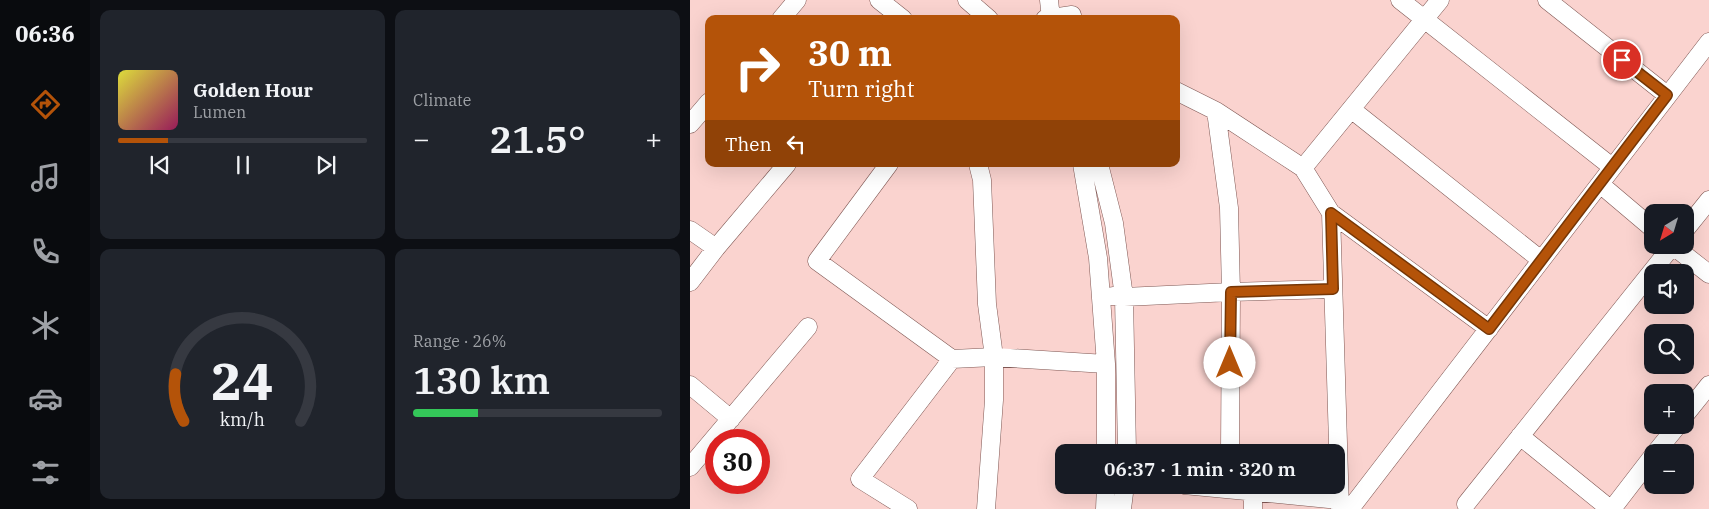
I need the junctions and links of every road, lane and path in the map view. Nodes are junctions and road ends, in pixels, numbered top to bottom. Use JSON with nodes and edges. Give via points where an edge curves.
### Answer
{"nodes":[{"id":1,"x":797,"y":0,"type":"edge"},
{"id":2,"x":879,"y":0,"type":"edge"},
{"id":3,"x":967,"y":0,"type":"edge"},
{"id":4,"x":1050,"y":0,"type":"edge"},
{"id":5,"x":1400,"y":0,"type":"edge"},
{"id":6,"x":1440,"y":0,"type":"edge"},
{"id":7,"x":1547,"y":0,"type":"edge"},
{"id":8,"x":1071,"y":11,"type":"edge"},
{"id":9,"x":784,"y":15,"type":"edge"},
{"id":10,"x":898,"y":15,"type":"edge"},
{"id":11,"x":984,"y":15,"type":"edge"},
{"id":12,"x":1049,"y":15,"type":"edge"},
{"id":13,"x":1058,"y":15,"type":"edge"},
{"id":14,"x":1424,"y":19,"type":"junction"},
{"id":15,"x":1709,"y":42,"type":"edge"},
{"id":16,"x":1180,"y":93,"type":"edge"},
{"id":17,"x":1667,"y":95,"type":"junction"},
{"id":18,"x":705,"y":107,"type":"edge"},
{"id":19,"x":1351,"y":109,"type":"junction"},
{"id":20,"x":1216,"y":111,"type":"junction"},
{"id":21,"x":690,"y":124,"type":"edge"},
{"id":22,"x":784,"y":167,"type":"edge"},
{"id":23,"x":887,"y":167,"type":"edge"},
{"id":24,"x":979,"y":167,"type":"edge"},
{"id":25,"x":1083,"y":167,"type":"edge"},
{"id":26,"x":1100,"y":167,"type":"edge"},
{"id":27,"x":1612,"y":167,"type":"junction"},
{"id":28,"x":1303,"y":168,"type":"junction"},
{"id":29,"x":1600,"y":184,"type":"junction"},
{"id":30,"x":1709,"y":200,"type":"edge"},
{"id":31,"x":1331,"y":213,"type":"junction"},
{"id":32,"x":1694,"y":219,"type":"edge"},
{"id":33,"x":1644,"y":221,"type":"edge"},
{"id":34,"x":690,"y":230,"type":"edge"},
{"id":35,"x":716,"y":248,"type":"junction"},
{"id":36,"x":1666,"y":254,"type":"edge"},
{"id":37,"x":1684,"y":254,"type":"edge"},
{"id":38,"x":1541,"y":260,"type":"junction"},
{"id":39,"x":1709,"y":274,"type":"edge"},
{"id":40,"x":690,"y":282,"type":"edge"},
{"id":41,"x":1333,"y":289,"type":"junction"},
{"id":42,"x":1231,"y":292,"type":"junction"},
{"id":43,"x":1100,"y":294,"type":"junction"},
{"id":44,"x":1124,"y":297,"type":"junction"},
{"id":45,"x":808,"y":327,"type":"dead end"},
{"id":46,"x":1489,"y":329,"type":"junction"},
{"id":47,"x":994,"y":357,"type":"junction"},
{"id":48,"x":952,"y":359,"type":"junction"},
{"id":49,"x":1106,"y":364,"type":"junction"},
{"id":50,"x":690,"y":385,"type":"edge"},
{"id":51,"x":1709,"y":385,"type":"edge"},
{"id":52,"x":1694,"y":404,"type":"edge"},
{"id":53,"x":731,"y":419,"type":"junction"},
{"id":54,"x":1671,"y":434,"type":"edge"},
{"id":55,"x":1520,"y":436,"type":"junction"},
{"id":56,"x":1106,"y":444,"type":"edge"},
{"id":57,"x":1127,"y":444,"type":"edge"},
{"id":58,"x":1230,"y":444,"type":"edge"},
{"id":59,"x":1663,"y":444,"type":"edge"},
{"id":60,"x":690,"y":467,"type":"edge"},
{"id":61,"x":1644,"y":467,"type":"edge"},
{"id":62,"x":1106,"y":494,"type":"edge"},
{"id":63,"x":1124,"y":494,"type":"edge"},
{"id":64,"x":1253,"y":500,"type":"edge"},
{"id":65,"x":1343,"y":506,"type":"edge"},
{"id":66,"x":1466,"y":507,"type":"edge"},
{"id":67,"x":908,"y":509,"type":"edge"},
{"id":68,"x":986,"y":509,"type":"edge"},
{"id":69,"x":1105,"y":509,"type":"edge"},
{"id":70,"x":1122,"y":509,"type":"edge"},
{"id":71,"x":1611,"y":509,"type":"edge"}],
"edges":[{"from":1,"to":9,"type":"street"},
{"from":2,"to":10,"type":"street"},
{"from":3,"to":11,"type":"street"},
{"from":4,"to":12,"type":"street"},
{"from":5,"to":14,"type":"street"},
{"from":6,"to":14,"type":"street"},
{"from":7,"to":17,"type":"street"},
{"from":8,"to":13,"type":"street"},
{"from":14,"to":19,"type":"street"},
{"from":14,"to":27,"type":"street"},
{"from":15,"to":17,"type":"street"},
{"from":16,"to":20,"type":"street"},
{"from":17,"to":27,"type":"street"},
{"from":18,"to":21,"type":"street"},
{"from":19,"to":28,"type":"street"},
{"from":19,"to":38,"type":"street"},
{"from":20,"to":28,"type":"street"},
{"from":20,"to":42,"type":"street","via":[[1229,208]]},
{"from":22,"to":35,"type":"street"},
{"from":23,"to":48,"type":"street","via":[[817,261]]},
{"from":24,"to":47,"type":"street","via":[[987,304]]},
{"from":25,"to":43,"type":"street","via":[[1098,258]]},
{"from":26,"to":44,"type":"street","via":[[1114,223]]},
{"from":27,"to":29,"type":"street"},
{"from":28,"to":31,"type":"street"},
{"from":29,"to":33,"type":"street"},
{"from":29,"to":38,"type":"street"},
{"from":30,"to":32,"type":"street"},
{"from":31,"to":41,"type":"street"},
{"from":31,"to":46,"type":"street"},
{"from":34,"to":35,"type":"street"},
{"from":35,"to":40,"type":"street"},
{"from":36,"to":55,"type":"street"},
{"from":37,"to":39,"type":"street"},
{"from":38,"to":46,"type":"street"},
{"from":41,"to":42,"type":"street"},
{"from":41,"to":65,"type":"street"},
{"from":42,"to":44,"type":"street"},
{"from":42,"to":58,"type":"street"},
{"from":43,"to":44,"type":"street"},
{"from":43,"to":49,"type":"street"},
{"from":44,"to":57,"type":"street"},
{"from":45,"to":53,"type":"street"},
{"from":46,"to":65,"type":"street"},
{"from":47,"to":48,"type":"street"},
{"from":47,"to":49,"type":"street"},
{"from":47,"to":68,"type":"street"},
{"from":48,"to":67,"type":"street","via":[[860,479]]},
{"from":49,"to":56,"type":"street"},
{"from":50,"to":53,"type":"street"},
{"from":51,"to":52,"type":"street"},
{"from":53,"to":60,"type":"street"},
{"from":54,"to":59,"type":"street"},
{"from":55,"to":66,"type":"street"},
{"from":55,"to":71,"type":"street"},
{"from":61,"to":71,"type":"street"},
{"from":62,"to":69,"type":"street"},
{"from":63,"to":70,"type":"street"},
{"from":64,"to":65,"type":"street"}]}
